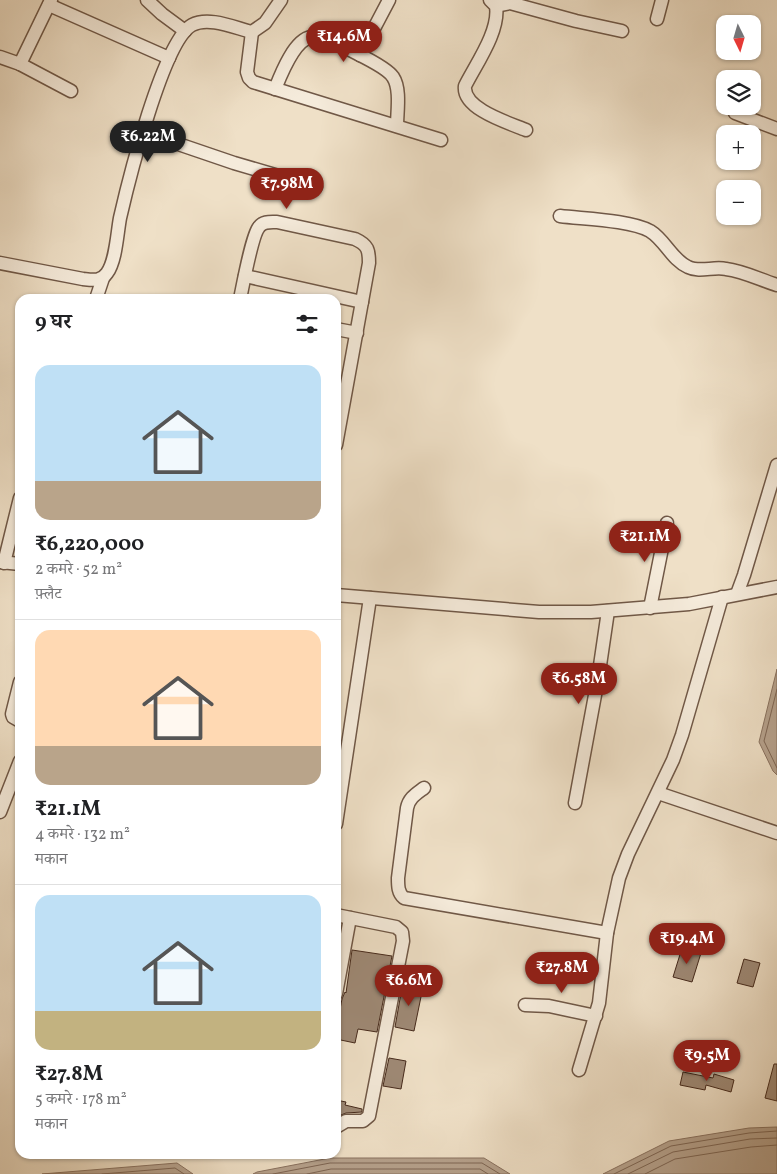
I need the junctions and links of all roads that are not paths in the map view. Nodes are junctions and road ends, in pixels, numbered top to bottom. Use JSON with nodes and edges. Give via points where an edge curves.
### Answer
{"nodes":[{"id":1,"x":147,"y":0,"type":"edge"},
{"id":2,"x":281,"y":0,"type":"edge"},
{"id":3,"x":390,"y":0,"type":"edge"},
{"id":4,"x":662,"y":0,"type":"edge"},
{"id":5,"x":50,"y":2,"type":"edge"},
{"id":6,"x":493,"y":3,"type":"edge"},
{"id":7,"x":657,"y":19,"type":"dead end"},
{"id":8,"x":185,"y":31,"type":"junction"},
{"id":9,"x":622,"y":31,"type":"dead end"},
{"id":10,"x":252,"y":32,"type":"junction"},
{"id":11,"x":360,"y":55,"type":"junction"},
{"id":12,"x":0,"y":57,"type":"edge"},
{"id":13,"x":169,"y":58,"type":"junction"},
{"id":14,"x":20,"y":64,"type":"junction"},
{"id":15,"x":275,"y":89,"type":"junction"},
{"id":16,"x":71,"y":92,"type":"dead end"},
{"id":17,"x":739,"y":115,"type":"edge"},
{"id":18,"x":397,"y":126,"type":"junction"},
{"id":19,"x":777,"y":129,"type":"edge"},
{"id":20,"x":526,"y":130,"type":"dead end"},
{"id":21,"x":143,"y":132,"type":"junction"},
{"id":22,"x":441,"y":140,"type":"dead end"},
{"id":23,"x":316,"y":187,"type":"dead end"},
{"id":24,"x":560,"y":216,"type":"dead end"},
{"id":25,"x":0,"y":263,"type":"edge"},
{"id":26,"x":245,"y":276,"type":"junction"},
{"id":27,"x":103,"y":278,"type":"junction"},
{"id":28,"x":777,"y":285,"type":"edge"},
{"id":29,"x":98,"y":294,"type":"edge"},
{"id":30,"x":241,"y":294,"type":"edge"},
{"id":31,"x":326,"y":294,"type":"edge"},
{"id":32,"x":341,"y":297,"type":"edge"},
{"id":33,"x":362,"y":302,"type":"junction"},
{"id":34,"x":341,"y":330,"type":"edge"},
{"id":35,"x":357,"y":333,"type":"junction"},
{"id":36,"x":341,"y":418,"type":"edge"},
{"id":37,"x":777,"y":465,"type":"edge"},
{"id":38,"x":15,"y":516,"type":"edge"},
{"id":39,"x":667,"y":523,"type":"dead end"},
{"id":40,"x":2,"y":563,"type":"edge"},
{"id":41,"x":15,"y":564,"type":"edge"},
{"id":42,"x":777,"y":588,"type":"edge"},
{"id":43,"x":737,"y":594,"type":"junction"},
{"id":44,"x":341,"y":595,"type":"edge"},
{"id":45,"x":722,"y":597,"type":"junction"},
{"id":46,"x":370,"y":598,"type":"junction"},
{"id":47,"x":650,"y":608,"type":"junction"},
{"id":48,"x":608,"y":611,"type":"junction"},
{"id":49,"x":15,"y":702,"type":"edge"},
{"id":50,"x":15,"y":718,"type":"edge"},
{"id":51,"x":15,"y":768,"type":"edge"},
{"id":52,"x":6,"y":782,"type":"edge"},
{"id":53,"x":424,"y":788,"type":"dead end"},
{"id":54,"x":341,"y":791,"type":"edge"},
{"id":55,"x":658,"y":794,"type":"junction"},
{"id":56,"x":575,"y":803,"type":"dead end"},
{"id":57,"x":0,"y":812,"type":"edge"},
{"id":58,"x":777,"y":832,"type":"edge"},
{"id":59,"x":341,"y":916,"type":"edge"},
{"id":60,"x":350,"y":918,"type":"junction"},
{"id":61,"x":607,"y":933,"type":"junction"},
{"id":62,"x":341,"y":967,"type":"edge"},
{"id":63,"x":525,"y":1005,"type":"dead end"},
{"id":64,"x":596,"y":1016,"type":"junction"},
{"id":65,"x":579,"y":1070,"type":"dead end"},
{"id":66,"x":341,"y":1124,"type":"edge"}],
"edges":[{"from":1,"to":8,"type":"street"},
{"from":2,"to":10,"type":"street","via":[[265,23]]},
{"from":3,"to":11,"type":"street"},
{"from":4,"to":7,"type":"street"},
{"from":5,"to":13,"type":"street"},
{"from":5,"to":14,"type":"street"},
{"from":6,"to":9,"type":"street","via":[[510,4]]},
{"from":6,"to":20,"type":"street","via":[[496,23],[465,86],[466,97],[483,111]]},
{"from":8,"to":10,"type":"street","via":[[203,22]]},
{"from":8,"to":13,"type":"street"},
{"from":10,"to":15,"type":"street","via":[[248,78]]},
{"from":11,"to":15,"type":"street","via":[[320,37],[310,37],[284,65]]},
{"from":11,"to":18,"type":"street","via":[[393,77],[396,83]]},
{"from":12,"to":14,"type":"street"},
{"from":13,"to":21,"type":"street"},
{"from":14,"to":16,"type":"street"},
{"from":15,"to":18,"type":"street"},
{"from":17,"to":19,"type":"street"},
{"from":18,"to":22,"type":"street"},
{"from":21,"to":23,"type":"street"},
{"from":21,"to":27,"type":"street","via":[[112,259]]},
{"from":24,"to":28,"type":"street","via":[[634,224],[659,238],[681,263],[690,268],[729,269]]},
{"from":25,"to":27,"type":"street","via":[[83,280]]},
{"from":26,"to":30,"type":"street"},
{"from":26,"to":31,"type":"street"},
{"from":26,"to":33,"type":"street","via":[[256,231],[268,222],[355,238],[370,251]]},
{"from":27,"to":29,"type":"street"},
{"from":32,"to":33,"type":"street"},
{"from":33,"to":35,"type":"street"},
{"from":34,"to":35,"type":"street"},
{"from":35,"to":36,"type":"street"},
{"from":37,"to":43,"type":"street"},
{"from":38,"to":40,"type":"street"},
{"from":39,"to":47,"type":"street"},
{"from":40,"to":41,"type":"street"},
{"from":42,"to":43,"type":"street"},
{"from":43,"to":45,"type":"street"},
{"from":44,"to":46,"type":"street"},
{"from":45,"to":47,"type":"street"},
{"from":45,"to":55,"type":"street","via":[[682,735]]},
{"from":46,"to":48,"type":"street","via":[[539,612]]},
{"from":46,"to":54,"type":"street"},
{"from":47,"to":48,"type":"street"},
{"from":48,"to":56,"type":"street"},
{"from":49,"to":50,"type":"street","via":[[12,714]]},
{"from":51,"to":52,"type":"street"},
{"from":52,"to":57,"type":"street"},
{"from":53,"to":61,"type":"street","via":[[408,801],[398,878],[400,895]]},
{"from":55,"to":58,"type":"street"},
{"from":55,"to":61,"type":"street","via":[[628,854]]},
{"from":59,"to":60,"type":"street"},
{"from":60,"to":62,"type":"street"},
{"from":60,"to":66,"type":"street","via":[[396,927],[402,932],[403,941],[369,1116],[364,1121]]},
{"from":61,"to":64,"type":"street"},
{"from":63,"to":64,"type":"street","via":[[548,1006]]},
{"from":64,"to":65,"type":"street"}]}
